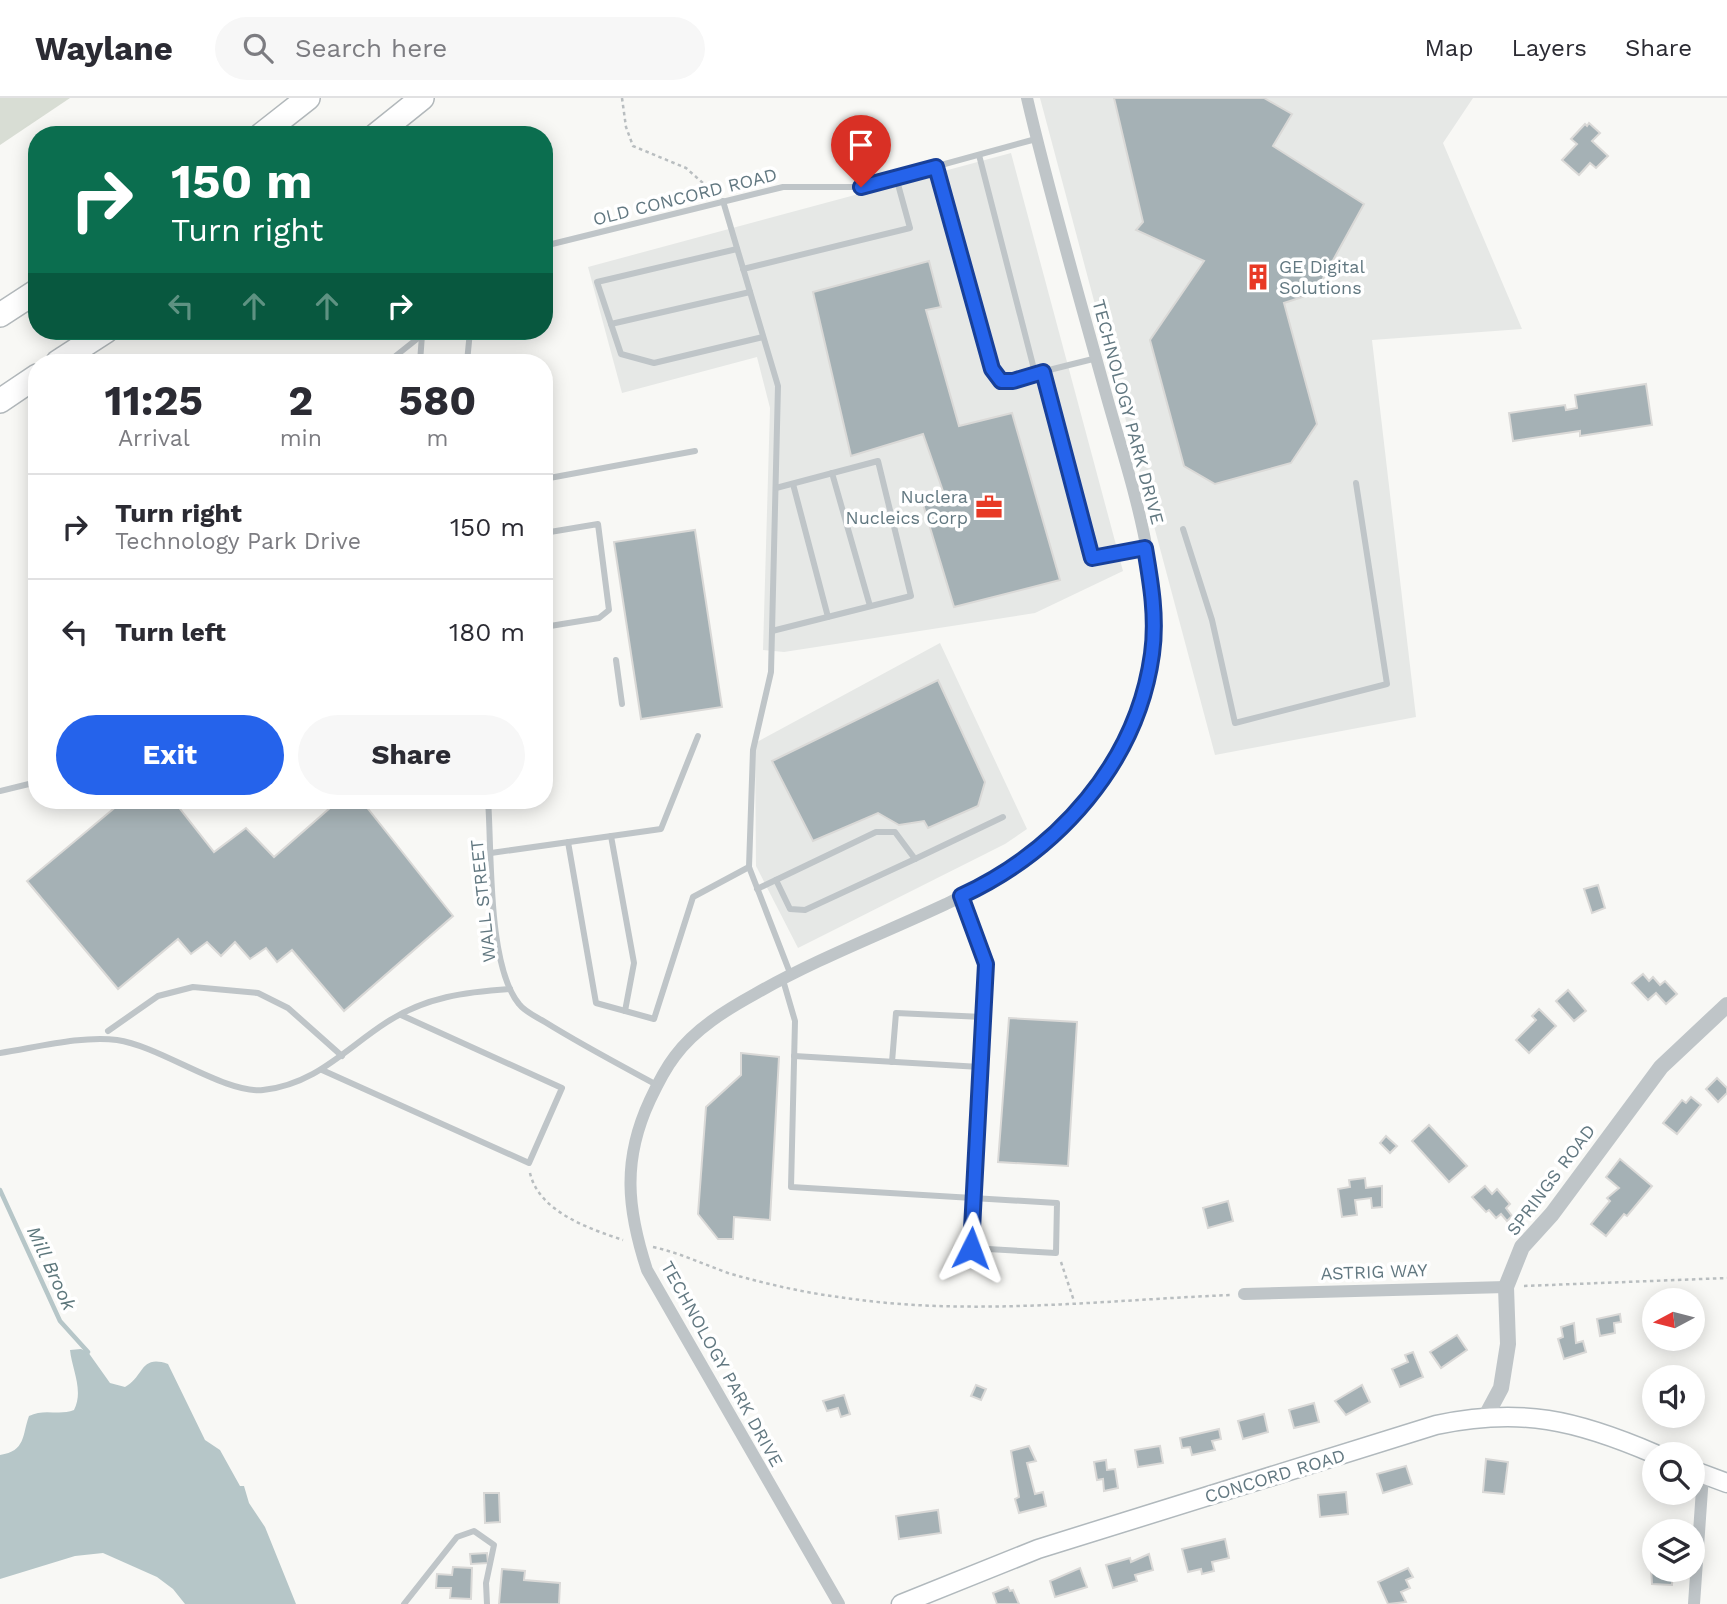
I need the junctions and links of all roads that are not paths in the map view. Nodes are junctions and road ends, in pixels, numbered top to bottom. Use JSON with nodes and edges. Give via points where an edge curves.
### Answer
{"nodes":[{"id":1,"x":308,"y":98,"type":"edge"},
{"id":2,"x":422,"y":98,"type":"edge"},
{"id":3,"x":1027,"y":98,"type":"edge"},
{"id":4,"x":272,"y":126,"type":"edge"},
{"id":5,"x":387,"y":126,"type":"edge"},
{"id":6,"x":1037,"y":139,"type":"junction"},
{"id":7,"x":979,"y":155,"type":"junction"},
{"id":8,"x":936,"y":167,"type":"junction"},
{"id":9,"x":896,"y":177,"type":"junction"},
{"id":10,"x":723,"y":201,"type":"junction"},
{"id":11,"x":553,"y":244,"type":"edge"},
{"id":12,"x":737,"y":249,"type":"junction"},
{"id":13,"x":743,"y":269,"type":"junction"},
{"id":14,"x":750,"y":292,"type":"junction"},
{"id":15,"x":28,"y":297,"type":"edge"},
{"id":16,"x":0,"y":316,"type":"edge"},
{"id":17,"x":611,"y":324,"type":"junction"},
{"id":18,"x":763,"y":337,"type":"junction"},
{"id":19,"x":92,"y":340,"type":"edge"},
{"id":20,"x":415,"y":340,"type":"edge"},
{"id":21,"x":70,"y":354,"type":"edge"},
{"id":22,"x":398,"y":354,"type":"edge"},
{"id":23,"x":1097,"y":358,"type":"junction"},
{"id":24,"x":1039,"y":372,"type":"junction"},
{"id":25,"x":28,"y":382,"type":"edge"},
{"id":26,"x":0,"y":401,"type":"edge"},
{"id":27,"x":695,"y":451,"type":"dead end"},
{"id":28,"x":832,"y":473,"type":"junction"},
{"id":29,"x":553,"y":477,"type":"edge"},
{"id":30,"x":1356,"y":483,"type":"dead end"},
{"id":31,"x":793,"y":484,"type":"junction"},
{"id":32,"x":776,"y":488,"type":"junction"},
{"id":33,"x":1183,"y":529,"type":"dead end"},
{"id":34,"x":553,"y":532,"type":"edge"},
{"id":35,"x":1145,"y":548,"type":"junction"},
{"id":36,"x":870,"y":606,"type":"junction"},
{"id":37,"x":828,"y":617,"type":"junction"},
{"id":38,"x":553,"y":626,"type":"edge"},
{"id":39,"x":772,"y":631,"type":"junction"},
{"id":40,"x":616,"y":660,"type":"dead end"},
{"id":41,"x":622,"y":704,"type":"dead end"},
{"id":42,"x":698,"y":736,"type":"dead end"},
{"id":43,"x":28,"y":784,"type":"edge"},
{"id":44,"x":0,"y":791,"type":"edge"},
{"id":45,"x":489,"y":809,"type":"edge"},
{"id":46,"x":1003,"y":817,"type":"dead end"},
{"id":47,"x":611,"y":836,"type":"junction"},
{"id":48,"x":568,"y":842,"type":"junction"},
{"id":49,"x":491,"y":853,"type":"junction"},
{"id":50,"x":915,"y":859,"type":"junction"},
{"id":51,"x":749,"y":867,"type":"junction"},
{"id":52,"x":776,"y":880,"type":"junction"},
{"id":53,"x":757,"y":889,"type":"junction"},
{"id":54,"x":961,"y":896,"type":"junction"},
{"id":55,"x":787,"y":976,"type":"junction"},
{"id":56,"x":510,"y":989,"type":"junction"},
{"id":57,"x":1727,"y":1005,"type":"edge"},
{"id":58,"x":625,"y":1011,"type":"junction"},
{"id":59,"x":401,"y":1015,"type":"junction"},
{"id":60,"x":983,"y":1017,"type":"junction"},
{"id":61,"x":108,"y":1031,"type":"dead end"},
{"id":62,"x":0,"y":1053,"type":"edge"},
{"id":63,"x":342,"y":1056,"type":"junction"},
{"id":64,"x":794,"y":1056,"type":"junction"},
{"id":65,"x":892,"y":1062,"type":"junction"},
{"id":66,"x":980,"y":1067,"type":"junction"},
{"id":67,"x":322,"y":1070,"type":"junction"},
{"id":68,"x":657,"y":1086,"type":"junction"},
{"id":69,"x":973,"y":1199,"type":"junction"},
{"id":70,"x":1506,"y":1286,"type":"junction"},
{"id":71,"x":1244,"y":1294,"type":"road end"},
{"id":72,"x":1486,"y":1416,"type":"junction"},
{"id":73,"x":1642,"y":1450,"type":"edge"},
{"id":74,"x":1705,"y":1475,"type":"edge"},
{"id":75,"x":1727,"y":1483,"type":"edge"},
{"id":76,"x":1697,"y":1505,"type":"edge"},
{"id":77,"x":404,"y":1604,"type":"edge"},
{"id":78,"x":487,"y":1604,"type":"edge"},
{"id":79,"x":839,"y":1604,"type":"edge"},
{"id":80,"x":901,"y":1604,"type":"edge"},
{"id":81,"x":1694,"y":1604,"type":"edge"}],
"edges":[{"from":1,"to":4,"type":"highway"},
{"from":2,"to":5,"type":"highway"},
{"from":3,"to":6,"type":"street","name":"TECHNOLOGY PARK DRIVE"},
{"from":6,"to":7,"type":"lane","name":"OLD CONCORD ROAD"},
{"from":6,"to":23,"type":"street","name":"TECHNOLOGY PARK DRIVE"},
{"from":7,"to":8,"type":"lane","name":"OLD CONCORD ROAD"},
{"from":7,"to":24,"type":"lane"},
{"from":8,"to":9,"type":"lane","name":"OLD CONCORD ROAD"},
{"from":8,"to":24,"type":"lane","via":[[992,369],[1001,381]]},
{"from":9,"to":10,"type":"lane","name":"OLD CONCORD ROAD","via":[[861,187],[783,187]]},
{"from":9,"to":13,"type":"lane","via":[[910,228]]},
{"from":10,"to":11,"type":"lane","name":"OLD CONCORD ROAD"},
{"from":10,"to":12,"type":"lane"},
{"from":12,"to":13,"type":"lane"},
{"from":12,"to":17,"type":"lane","via":[[597,282]]},
{"from":13,"to":14,"type":"lane"},
{"from":14,"to":17,"type":"lane"},
{"from":14,"to":18,"type":"lane"},
{"from":15,"to":16,"type":"highway"},
{"from":17,"to":18,"type":"lane","via":[[621,354],[654,363]]},
{"from":18,"to":32,"type":"lane","via":[[778,386]]},
{"from":19,"to":21,"type":"highway"},
{"from":20,"to":22,"type":"lane"},
{"from":23,"to":24,"type":"lane"},
{"from":23,"to":35,"type":"street","name":"TECHNOLOGY PARK DRIVE"},
{"from":24,"to":35,"type":"lane","via":[[1092,558]]},
{"from":25,"to":26,"type":"highway"},
{"from":27,"to":29,"type":"lane"},
{"from":28,"to":31,"type":"lane"},
{"from":28,"to":36,"type":"lane"},
{"from":28,"to":36,"type":"lane","via":[[878,461],[911,596]]},
{"from":30,"to":33,"type":"lane","via":[[1387,684],[1235,723],[1212,620]]},
{"from":31,"to":32,"type":"lane"},
{"from":31,"to":37,"type":"lane"},
{"from":32,"to":39,"type":"lane"},
{"from":34,"to":38,"type":"lane","via":[[598,524],[609,610],[599,618]]},
{"from":35,"to":54,"type":"street","name":"TECHNOLOGY PARK DRIVE","via":[[1154,620],[1152,653],[1127,735],[1076,815],[1045,845]]},
{"from":36,"to":37,"type":"lane"},
{"from":37,"to":39,"type":"lane"},
{"from":39,"to":51,"type":"lane","via":[[772,672],[753,750]]},
{"from":40,"to":41,"type":"lane"},
{"from":42,"to":47,"type":"lane","via":[[660,829]]},
{"from":43,"to":44,"type":"lane"},
{"from":45,"to":49,"type":"lane","name":"WALL STREET"},
{"from":46,"to":50,"type":"lane"},
{"from":47,"to":48,"type":"lane"},
{"from":47,"to":58,"type":"lane","via":[[634,962]]},
{"from":48,"to":49,"type":"lane"},
{"from":48,"to":58,"type":"lane","via":[[596,1003]]},
{"from":49,"to":56,"type":"lane","name":"WALL STREET","via":[[499,948]]},
{"from":50,"to":52,"type":"lane","via":[[895,832],[876,832]]},
{"from":50,"to":52,"type":"lane","via":[[805,910],[790,909]]},
{"from":51,"to":53,"type":"lane"},
{"from":51,"to":58,"type":"lane","via":[[693,897],[654,1019]]},
{"from":52,"to":53,"type":"lane"},
{"from":53,"to":55,"type":"lane"},
{"from":54,"to":55,"type":"street","name":"TECHNOLOGY PARK DRIVE"},
{"from":54,"to":60,"type":"lane","via":[[986,964]]},
{"from":55,"to":64,"type":"lane","via":[[795,1021]]},
{"from":55,"to":68,"type":"street","name":"TECHNOLOGY PARK DRIVE","via":[[697,1032],[675,1055]]},
{"from":56,"to":59,"type":"lane","via":[[459,992]]},
{"from":56,"to":68,"type":"lane","name":"WALL STREET","via":[[520,1006]]},
{"from":57,"to":70,"type":"street","name":"SPRINGS ROAD","via":[[1670,1057],[1631,1104],[1552,1214],[1522,1247]]},
{"from":59,"to":63,"type":"lane"},
{"from":59,"to":67,"type":"lane","via":[[562,1088],[528,1163]]},
{"from":60,"to":65,"type":"lane","via":[[896,1013]]},
{"from":60,"to":66,"type":"lane"},
{"from":61,"to":63,"type":"lane","via":[[158,996],[193,987],[258,993],[288,1008]]},
{"from":62,"to":67,"type":"lane","via":[[115,1040],[260,1090],[291,1084]]},
{"from":63,"to":67,"type":"lane"},
{"from":64,"to":65,"type":"lane"},
{"from":64,"to":69,"type":"lane","via":[[791,1188]]},
{"from":65,"to":66,"type":"lane"},
{"from":66,"to":69,"type":"lane"},
{"from":68,"to":79,"type":"street","name":"TECHNOLOGY PARK DRIVE","via":[[632,1157],[631,1217],[639,1243],[653,1281]]},
{"from":69,"to":69,"type":"lane","via":[[1057,1203],[1056,1253],[971,1248]]},
{"from":70,"to":71,"type":"street","name":"ASTRIG WAY"},
{"from":70,"to":72,"type":"street","name":"SPRINGS ROAD","via":[[1501,1388]]},
{"from":72,"to":73,"type":"main road","name":"CONCORD ROAD","via":[[1552,1419]]},
{"from":72,"to":80,"type":"main road","name":"CONCORD ROAD","via":[[1436,1424],[1038,1549]]},
{"from":74,"to":75,"type":"main road"},
{"from":76,"to":81,"type":"street"},
{"from":77,"to":78,"type":"lane","via":[[457,1537],[474,1531],[494,1545]]}]}
